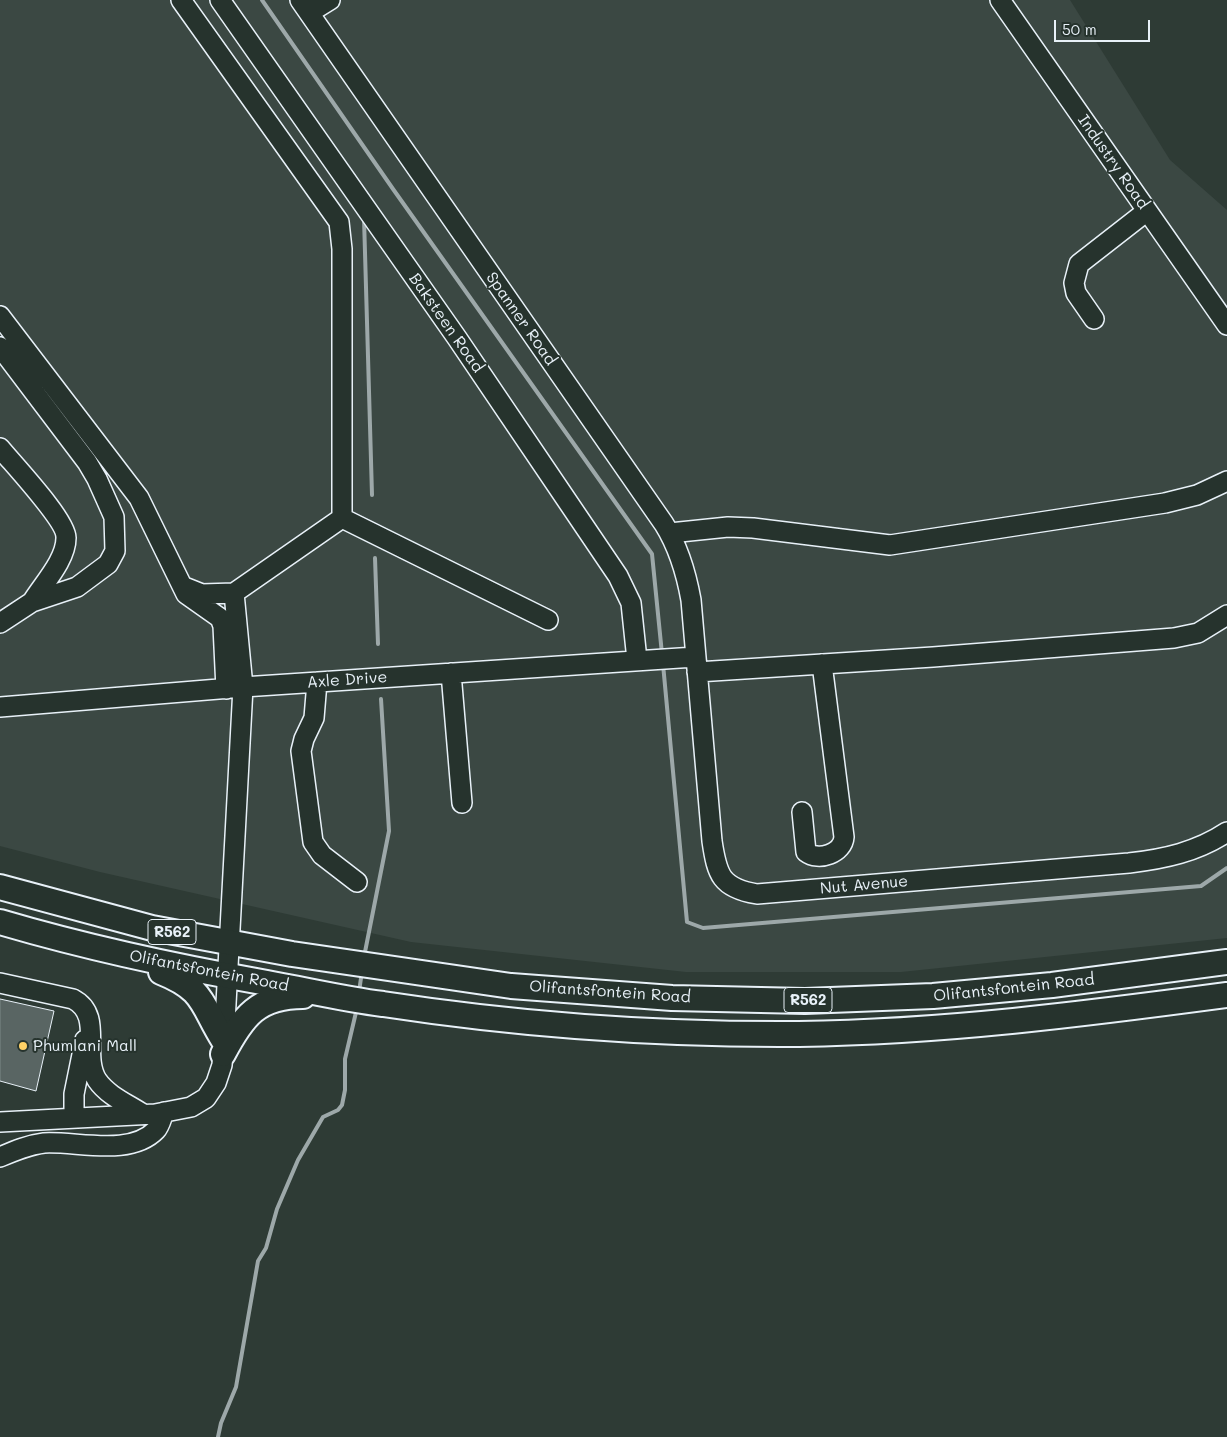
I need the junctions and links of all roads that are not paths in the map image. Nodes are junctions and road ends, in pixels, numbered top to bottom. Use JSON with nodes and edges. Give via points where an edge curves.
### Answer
{"nodes":[{"id":1,"x":181,"y":0,"type":"edge"},
{"id":2,"x":220,"y":0,"type":"edge"},
{"id":3,"x":330,"y":0,"type":"edge"},
{"id":4,"x":1000,"y":0,"type":"edge"},
{"id":5,"x":305,"y":6,"type":"edge"},
{"id":6,"x":1147,"y":211,"type":"junction"},
{"id":7,"x":0,"y":316,"type":"edge"},
{"id":8,"x":1094,"y":319,"type":"dead end"},
{"id":9,"x":1227,"y":325,"type":"edge"},
{"id":10,"x":0,"y":347,"type":"edge"},
{"id":11,"x":0,"y":448,"type":"edge"},
{"id":12,"x":1227,"y":481,"type":"edge"},
{"id":13,"x":342,"y":518,"type":"junction"},
{"id":14,"x":670,"y":533,"type":"junction"},
{"id":15,"x":182,"y":586,"type":"junction"},
{"id":16,"x":234,"y":593,"type":"junction"},
{"id":17,"x":32,"y":602,"type":"junction"},
{"id":18,"x":1227,"y":616,"type":"edge"},
{"id":19,"x":548,"y":620,"type":"dead end"},
{"id":20,"x":0,"y":622,"type":"edge"},
{"id":21,"x":644,"y":660,"type":"junction"},
{"id":22,"x":690,"y":663,"type":"junction"},
{"id":23,"x":822,"y":664,"type":"junction"},
{"id":24,"x":451,"y":673,"type":"junction"},
{"id":25,"x":316,"y":682,"type":"junction"},
{"id":26,"x":235,"y":688,"type":"junction"},
{"id":27,"x":0,"y":707,"type":"edge"},
{"id":28,"x":462,"y":803,"type":"dead end"},
{"id":29,"x":802,"y":812,"type":"dead end"},
{"id":30,"x":1227,"y":832,"type":"edge"},
{"id":31,"x":357,"y":882,"type":"dead end"},
{"id":32,"x":0,"y":887,"type":"edge"},
{"id":33,"x":0,"y":922,"type":"edge"},
{"id":34,"x":228,"y":942,"type":"junction"},
{"id":35,"x":109,"y":951,"type":"junction"},
{"id":36,"x":1227,"y":962,"type":"edge"},
{"id":37,"x":228,"y":977,"type":"junction"},
{"id":38,"x":0,"y":983,"type":"edge"},
{"id":39,"x":1227,"y":995,"type":"edge"},
{"id":40,"x":339,"y":997,"type":"junction"},
{"id":41,"x":90,"y":1027,"type":"junction"},
{"id":42,"x":223,"y":1047,"type":"junction"},
{"id":43,"x":164,"y":1112,"type":"junction"},
{"id":44,"x":74,"y":1113,"type":"junction"},
{"id":45,"x":0,"y":1114,"type":"edge"},
{"id":46,"x":143,"y":1114,"type":"junction"},
{"id":47,"x":0,"y":1122,"type":"edge"},
{"id":48,"x":0,"y":1157,"type":"edge"}],
"edges":[{"from":1,"to":13,"type":"street","via":[[338,222],[342,250]]},
{"from":2,"to":21,"type":"street","name":"Baksteen Road","via":[[618,576],[631,603]]},
{"from":3,"to":5,"type":"street"},
{"from":4,"to":6,"type":"street","name":"Industry Road"},
{"from":5,"to":14,"type":"street","name":"Spanner Road"},
{"from":6,"to":8,"type":"street","via":[[1079,264],[1074,283],[1076,293]]},
{"from":6,"to":9,"type":"street","name":"Industry Road"},
{"from":7,"to":15,"type":"street","via":[[139,498]]},
{"from":10,"to":17,"type":"street","via":[[87,462],[114,517],[115,551],[108,564],[77,587]]},
{"from":11,"to":17,"type":"street","via":[[60,520],[66,537],[62,554]]},
{"from":12,"to":14,"type":"street","via":[[1197,495],[1165,503],[890,545],[754,528],[728,527]]},
{"from":13,"to":16,"type":"street"},
{"from":13,"to":19,"type":"street"},
{"from":14,"to":22,"type":"street","name":"Spanner Road","via":[[686,570]]},
{"from":15,"to":16,"type":"street","via":[[202,594]]},
{"from":15,"to":26,"type":"street","via":[[186,594],[220,618]]},
{"from":16,"to":26,"type":"street"},
{"from":17,"to":20,"type":"street"},
{"from":18,"to":23,"type":"street","name":"Axle Drive","via":[[1187,637]]},
{"from":21,"to":22,"type":"street","name":"Axle Drive"},
{"from":21,"to":24,"type":"street","name":"Axle Drive"},
{"from":22,"to":23,"type":"street","name":"Axle Drive"},
{"from":22,"to":30,"type":"street","name":"Nut Avenue","via":[[716,866],[722,879],[741,891],[766,893],[1129,863],[1181,854]]},
{"from":23,"to":29,"type":"street","via":[[844,837],[844,844],[839,850],[821,856],[811,856],[806,852]]},
{"from":24,"to":25,"type":"street","name":"Axle Drive"},
{"from":24,"to":28,"type":"street"},
{"from":25,"to":26,"type":"street","name":"Axle Drive"},
{"from":25,"to":31,"type":"street","via":[[314,718],[301,751],[314,842],[322,855]]},
{"from":26,"to":27,"type":"street","name":"Axle Drive"},
{"from":26,"to":34,"type":"street"},
{"from":32,"to":34,"type":"main road","name":"Olifantsfontein Road","number":"R562","via":[[152,928]]},
{"from":33,"to":35,"type":"main road","name":"Olifantsfontein Road","number":"R562"},
{"from":34,"to":36,"type":"main road","name":"Olifantsfontein Road","number":"R562","via":[[347,963],[530,987],[672,998],[904,998],[1005,990]]},
{"from":34,"to":37,"type":"street"},
{"from":35,"to":37,"type":"main road","name":"Olifantsfontein Road","number":"R562"},
{"from":35,"to":42,"type":"main road","via":[[190,986],[204,1003]]},
{"from":37,"to":40,"type":"main road","name":"Olifantsfontein Road","number":"R562"},
{"from":37,"to":42,"type":"street"},
{"from":38,"to":41,"type":"street","via":[[74,999],[87,1008]]},
{"from":39,"to":40,"type":"main road","name":"Olifantsfontein Road","number":"R562","via":[[997,1023],[801,1034],[666,1033],[535,1022]]},
{"from":40,"to":42,"type":"main road","via":[[294,996],[262,1004],[243,1021]]},
{"from":41,"to":44,"type":"street","via":[[78,1065]]},
{"from":41,"to":46,"type":"street","via":[[92,1064],[98,1081]]},
{"from":42,"to":43,"type":"street","via":[[216,1083],[206,1098],[183,1110]]},
{"from":43,"to":46,"type":"street"},
{"from":43,"to":48,"type":"street","via":[[156,1129],[138,1140],[109,1146],[43,1144]]},
{"from":44,"to":45,"type":"street"},
{"from":44,"to":46,"type":"street"},
{"from":44,"to":47,"type":"street"}]}
